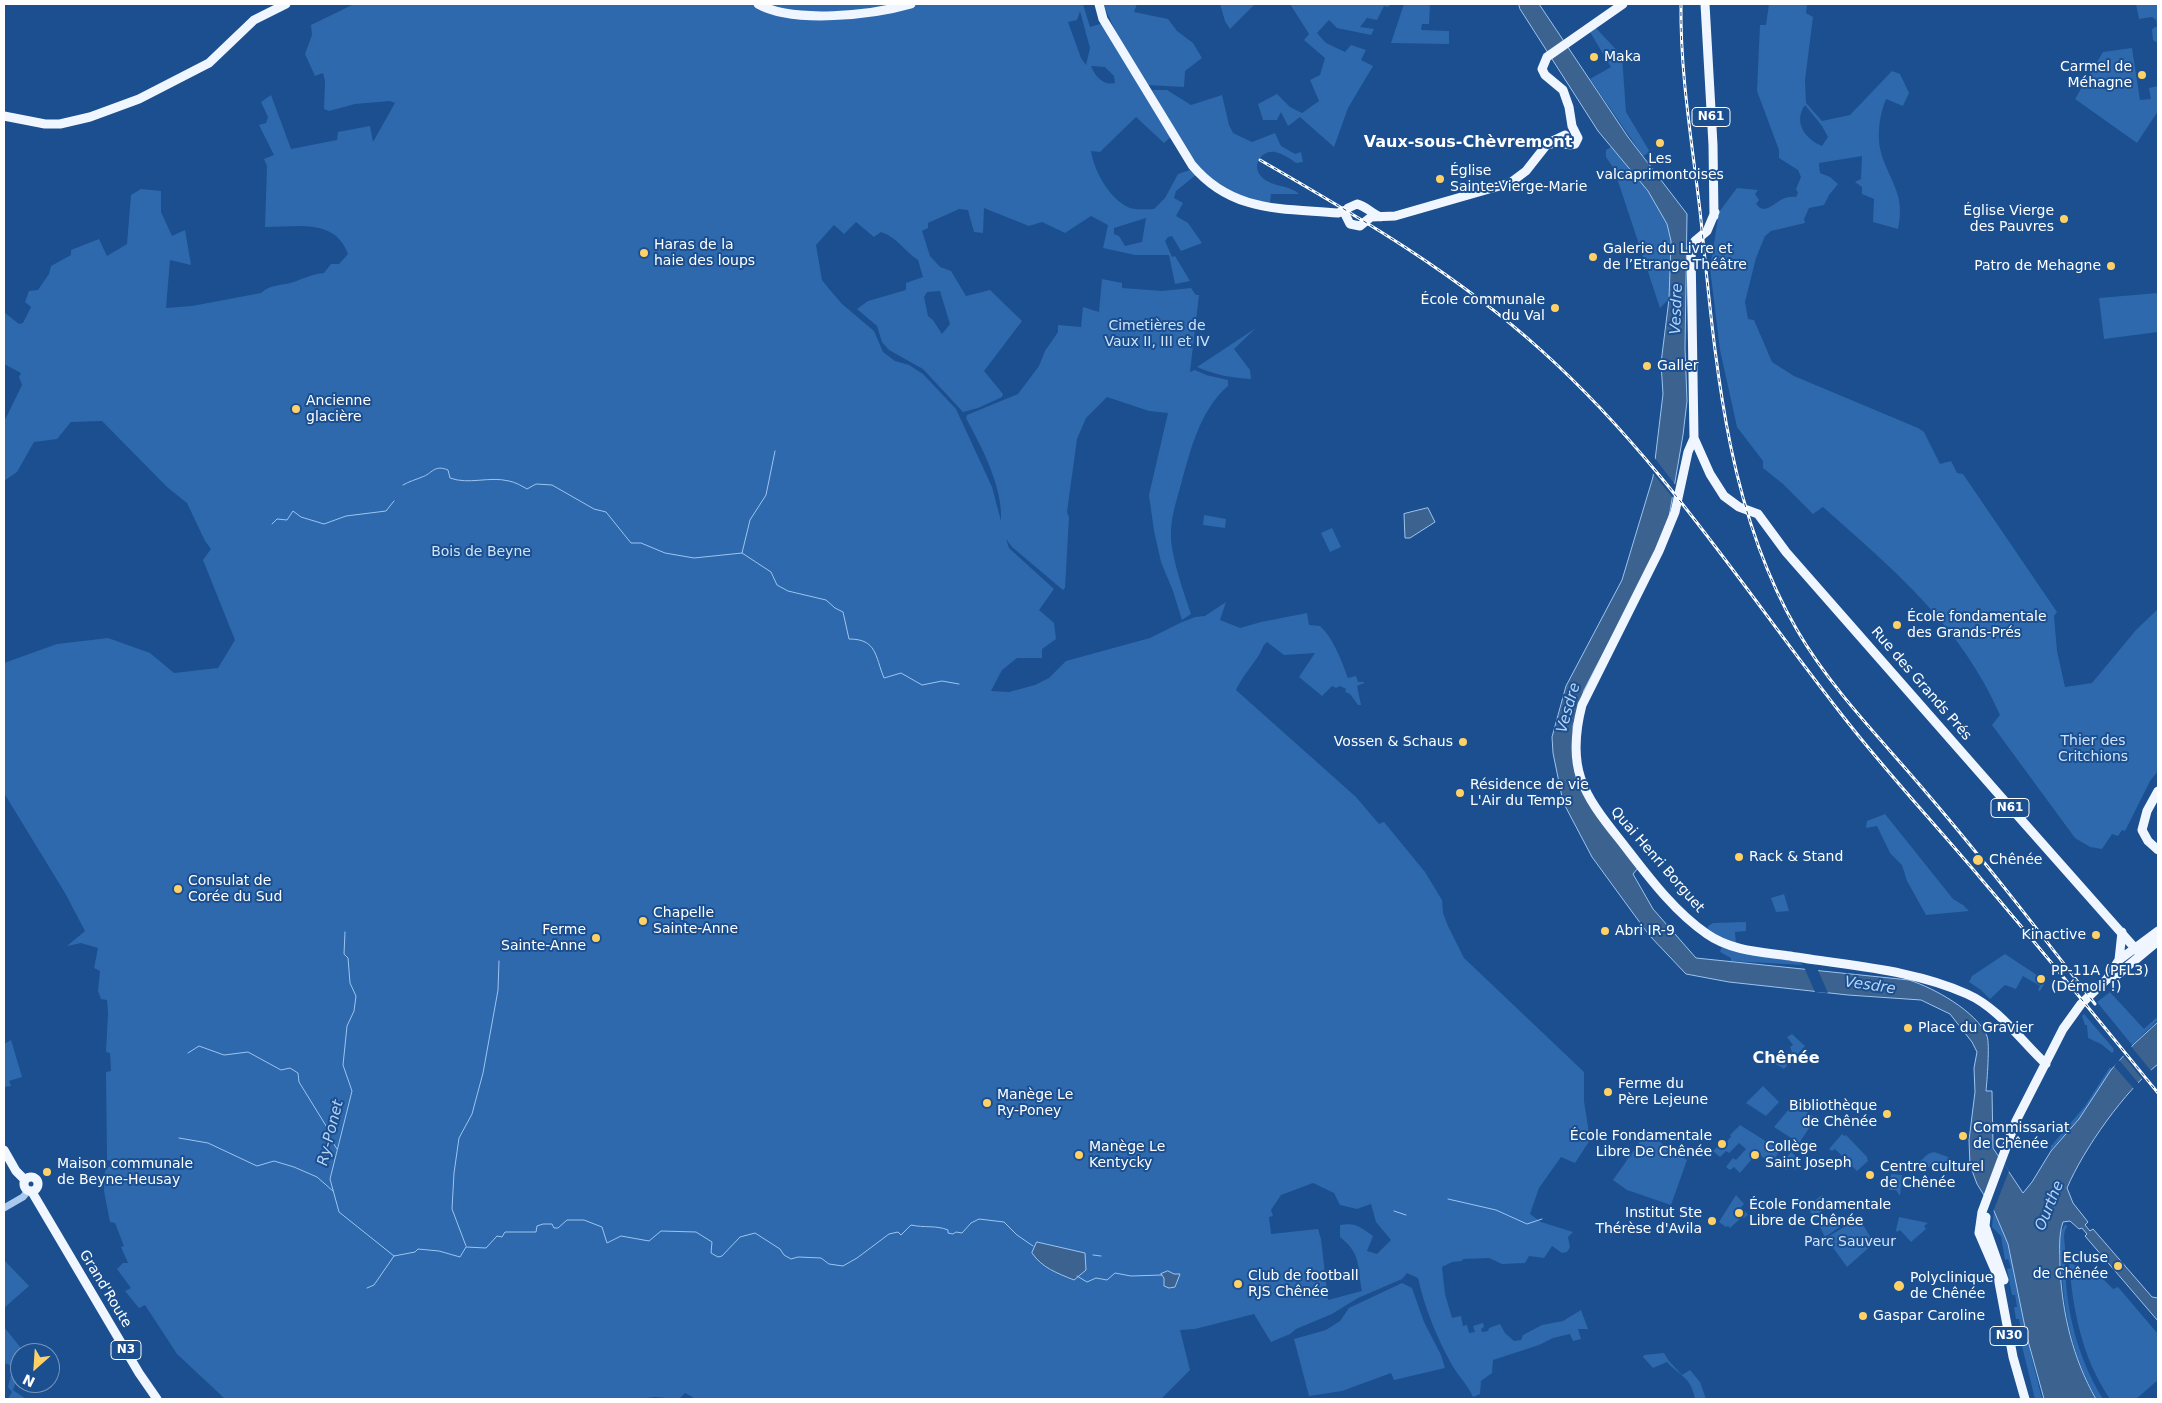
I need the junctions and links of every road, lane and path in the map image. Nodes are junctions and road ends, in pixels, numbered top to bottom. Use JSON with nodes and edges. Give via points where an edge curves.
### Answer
{"nodes":[{"id":1,"x":286,"y":4,"type":"edge"},
{"id":2,"x":758,"y":4,"type":"edge"},
{"id":3,"x":911,"y":4,"type":"edge"},
{"id":4,"x":1099,"y":4,"type":"edge"},
{"id":5,"x":1623,"y":4,"type":"edge"},
{"id":6,"x":1705,"y":4,"type":"edge"},
{"id":7,"x":4,"y":116,"type":"edge"},
{"id":8,"x":1367,"y":209,"type":"junction"},
{"id":9,"x":1343,"y":214,"type":"junction"},
{"id":10,"x":1381,"y":217,"type":"junction"},
{"id":11,"x":1367,"y":220,"type":"junction"},
{"id":12,"x":1694,"y":438,"type":"junction"},
{"id":13,"x":1699,"y":450,"type":"junction"},
{"id":14,"x":1688,"y":452,"type":"junction"},
{"id":15,"x":2157,"y":792,"type":"edge"},
{"id":16,"x":2158,"y":850,"type":"edge"},
{"id":17,"x":2158,"y":931,"type":"edge"},
{"id":18,"x":2122,"y":932,"type":"junction"},
{"id":19,"x":2158,"y":941,"type":"edge"},
{"id":20,"x":2135,"y":947,"type":"junction"},
{"id":21,"x":2142,"y":954,"type":"junction"},
{"id":22,"x":2119,"y":960,"type":"junction"},
{"id":23,"x":2107,"y":979,"type":"junction"},
{"id":24,"x":2046,"y":1064,"type":"junction"},
{"id":25,"x":4,"y":1150,"type":"edge"},
{"id":26,"x":25,"y":1180,"type":"junction"},
{"id":27,"x":32,"y":1191,"type":"junction"},
{"id":28,"x":1988,"y":1204,"type":"junction"},
{"id":29,"x":4,"y":1208,"type":"edge"},
{"id":30,"x":157,"y":1399,"type":"edge"},
{"id":31,"x":2024,"y":1399,"type":"edge"},
{"id":32,"x":2030,"y":1399,"type":"edge"}],
"edges":[{"from":1,"to":7,"type":"main road","via":[[254,20],[209,63],[139,99],[60,124]]},
{"from":2,"to":3,"type":"main road","via":[[787,14],[853,15]]},
{"from":4,"to":9,"type":"main road","via":[[1103,19],[1192,165],[1210,185],[1241,202]]},
{"from":5,"to":10,"type":"main road","via":[[1544,61],[1542,69],[1545,75],[1563,90],[1569,107],[1568,136],[1545,148],[1522,176],[1510,183]]},
{"from":6,"to":12,"type":"main road","name":"Quai Henri Borguet","number":"N61","via":[[1715,212],[1709,233],[1691,256]]},
{"from":8,"to":9,"type":"main road","via":[[1357,204]]},
{"from":8,"to":10,"type":"main road"},
{"from":8,"to":11,"type":"main road"},
{"from":9,"to":11,"type":"main road","via":[[1350,224],[1356,226]]},
{"from":10,"to":11,"type":"main road"},
{"from":12,"to":13,"type":"main road","name":"Rue des Grands Prés","number":"N61"},
{"from":12,"to":14,"type":"main road","name":"Quai Henri Borguet"},
{"from":13,"to":14,"type":"main road"},
{"from":13,"to":18,"type":"main road","name":"Rue des Grands Prés","number":"N61","via":[[1724,496],[1739,507],[1758,514],[1786,552]]},
{"from":14,"to":24,"type":"main road","name":"Quai Henri Borguet","via":[[1674,517],[1582,705],[1576,726],[1578,771],[1594,808],[1677,908],[1706,934],[1737,948],[1910,975],[1969,995],[1998,1015]]},
{"from":15,"to":16,"type":"main road","via":[[2142,830]]},
{"from":17,"to":20,"type":"main road","number":"N30"},
{"from":18,"to":20,"type":"main road","name":"Rue des Grands Prés","number":"N61"},
{"from":18,"to":22,"type":"main road"},
{"from":19,"to":21,"type":"main road","number":"N30"},
{"from":20,"to":21,"type":"main road","name":"Rue des Grands Prés"},
{"from":20,"to":22,"type":"main road","number":"N30"},
{"from":21,"to":23,"type":"main road","number":"N30","via":[[2117,975]]},
{"from":22,"to":23,"type":"main road","number":"N30"},
{"from":23,"to":24,"type":"main road","number":"N30","via":[[2063,1029]]},
{"from":24,"to":28,"type":"main road","number":"N30","via":[[2016,1121]]},
{"from":25,"to":26,"type":"main road","name":"Grand'Route","number":"N3"},
{"from":26,"to":27,"type":"main road","name":"Grand'Route","number":"N3","via":[[24,1185]]},
{"from":26,"to":27,"type":"main road","via":[[35,1178],[38,1184]]},
{"from":27,"to":29,"type":"street"},
{"from":27,"to":30,"type":"main road","name":"Grand'Route","number":"N3"},
{"from":28,"to":31,"type":"main road","number":"N30","via":[[1980,1220],[1979,1233],[1998,1277]]},
{"from":28,"to":32,"type":"main road","number":"N30","via":[[1985,1226],[2003,1276]]}]}
